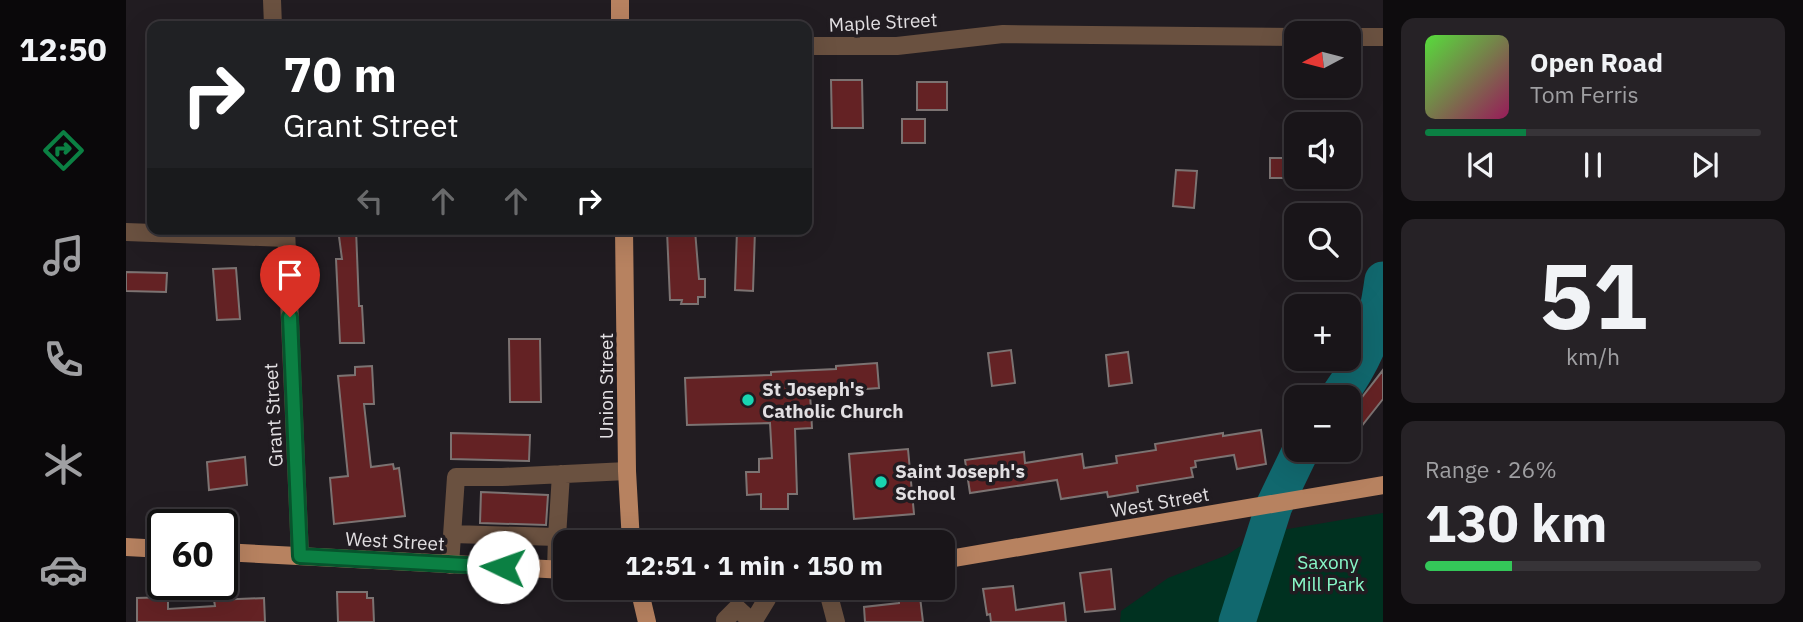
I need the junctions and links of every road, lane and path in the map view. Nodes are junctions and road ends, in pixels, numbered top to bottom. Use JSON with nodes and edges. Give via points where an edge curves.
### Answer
{"nodes":[{"id":1,"x":272,"y":0,"type":"edge"},
{"id":2,"x":620,"y":0,"type":"edge"},
{"id":3,"x":274,"y":21,"type":"edge"},
{"id":4,"x":620,"y":21,"type":"edge"},
{"id":5,"x":1284,"y":37,"type":"edge"},
{"id":6,"x":1362,"y":37,"type":"edge"},
{"id":7,"x":1383,"y":37,"type":"edge"},
{"id":8,"x":812,"y":46,"type":"edge"},
{"id":9,"x":126,"y":232,"type":"edge"},
{"id":10,"x":147,"y":232,"type":"edge"},
{"id":11,"x":286,"y":235,"type":"edge"},
{"id":12,"x":624,"y":235,"type":"edge"},
{"id":13,"x":627,"y":471,"type":"junction"},
{"id":14,"x":561,"y":474,"type":"junction"},
{"id":15,"x":1383,"y":485,"type":"edge"},
{"id":16,"x":557,"y":530,"type":"edge"},
{"id":17,"x":630,"y":530,"type":"edge"},
{"id":18,"x":453,"y":534,"type":"junction"},
{"id":19,"x":553,"y":537,"type":"edge"},
{"id":20,"x":126,"y":547,"type":"edge"},
{"id":21,"x":147,"y":548,"type":"edge"},
{"id":22,"x":238,"y":553,"type":"edge"},
{"id":23,"x":300,"y":556,"type":"junction"},
{"id":24,"x":955,"y":558,"type":"edge"},
{"id":25,"x":450,"y":565,"type":"junction"},
{"id":26,"x":553,"y":570,"type":"edge"},
{"id":27,"x":642,"y":600,"type":"edge"},
{"id":28,"x":766,"y":600,"type":"edge"},
{"id":29,"x":830,"y":600,"type":"edge"},
{"id":30,"x":725,"y":620,"type":"dead end"},
{"id":31,"x":647,"y":622,"type":"edge"},
{"id":32,"x":753,"y":622,"type":"edge"},
{"id":33,"x":836,"y":622,"type":"edge"}],
"edges":[{"from":1,"to":3,"type":"street"},
{"from":2,"to":4,"type":"main road"},
{"from":5,"to":8,"type":"street","name":"Maple Street","via":[[1003,34],[897,46]]},
{"from":6,"to":7,"type":"street"},
{"from":9,"to":10,"type":"street"},
{"from":11,"to":23,"type":"street","name":"Grant Street"},
{"from":12,"to":13,"type":"main road","name":"Union Street"},
{"from":13,"to":14,"type":"street"},
{"from":13,"to":17,"type":"main road","name":"Union Street"},
{"from":14,"to":16,"type":"street"},
{"from":14,"to":18,"type":"street","via":[[456,477]]},
{"from":15,"to":24,"type":"main road","name":"West Street"},
{"from":18,"to":19,"type":"street"},
{"from":18,"to":25,"type":"street"},
{"from":20,"to":21,"type":"main road"},
{"from":22,"to":23,"type":"main road","name":"West Street"},
{"from":23,"to":25,"type":"main road","name":"West Street"},
{"from":25,"to":26,"type":"main road","name":"West Street"},
{"from":27,"to":31,"type":"main road"},
{"from":28,"to":32,"type":"street"},
{"from":29,"to":33,"type":"street"},
{"from":30,"to":32,"type":"street","via":[[737,608]]}]}
